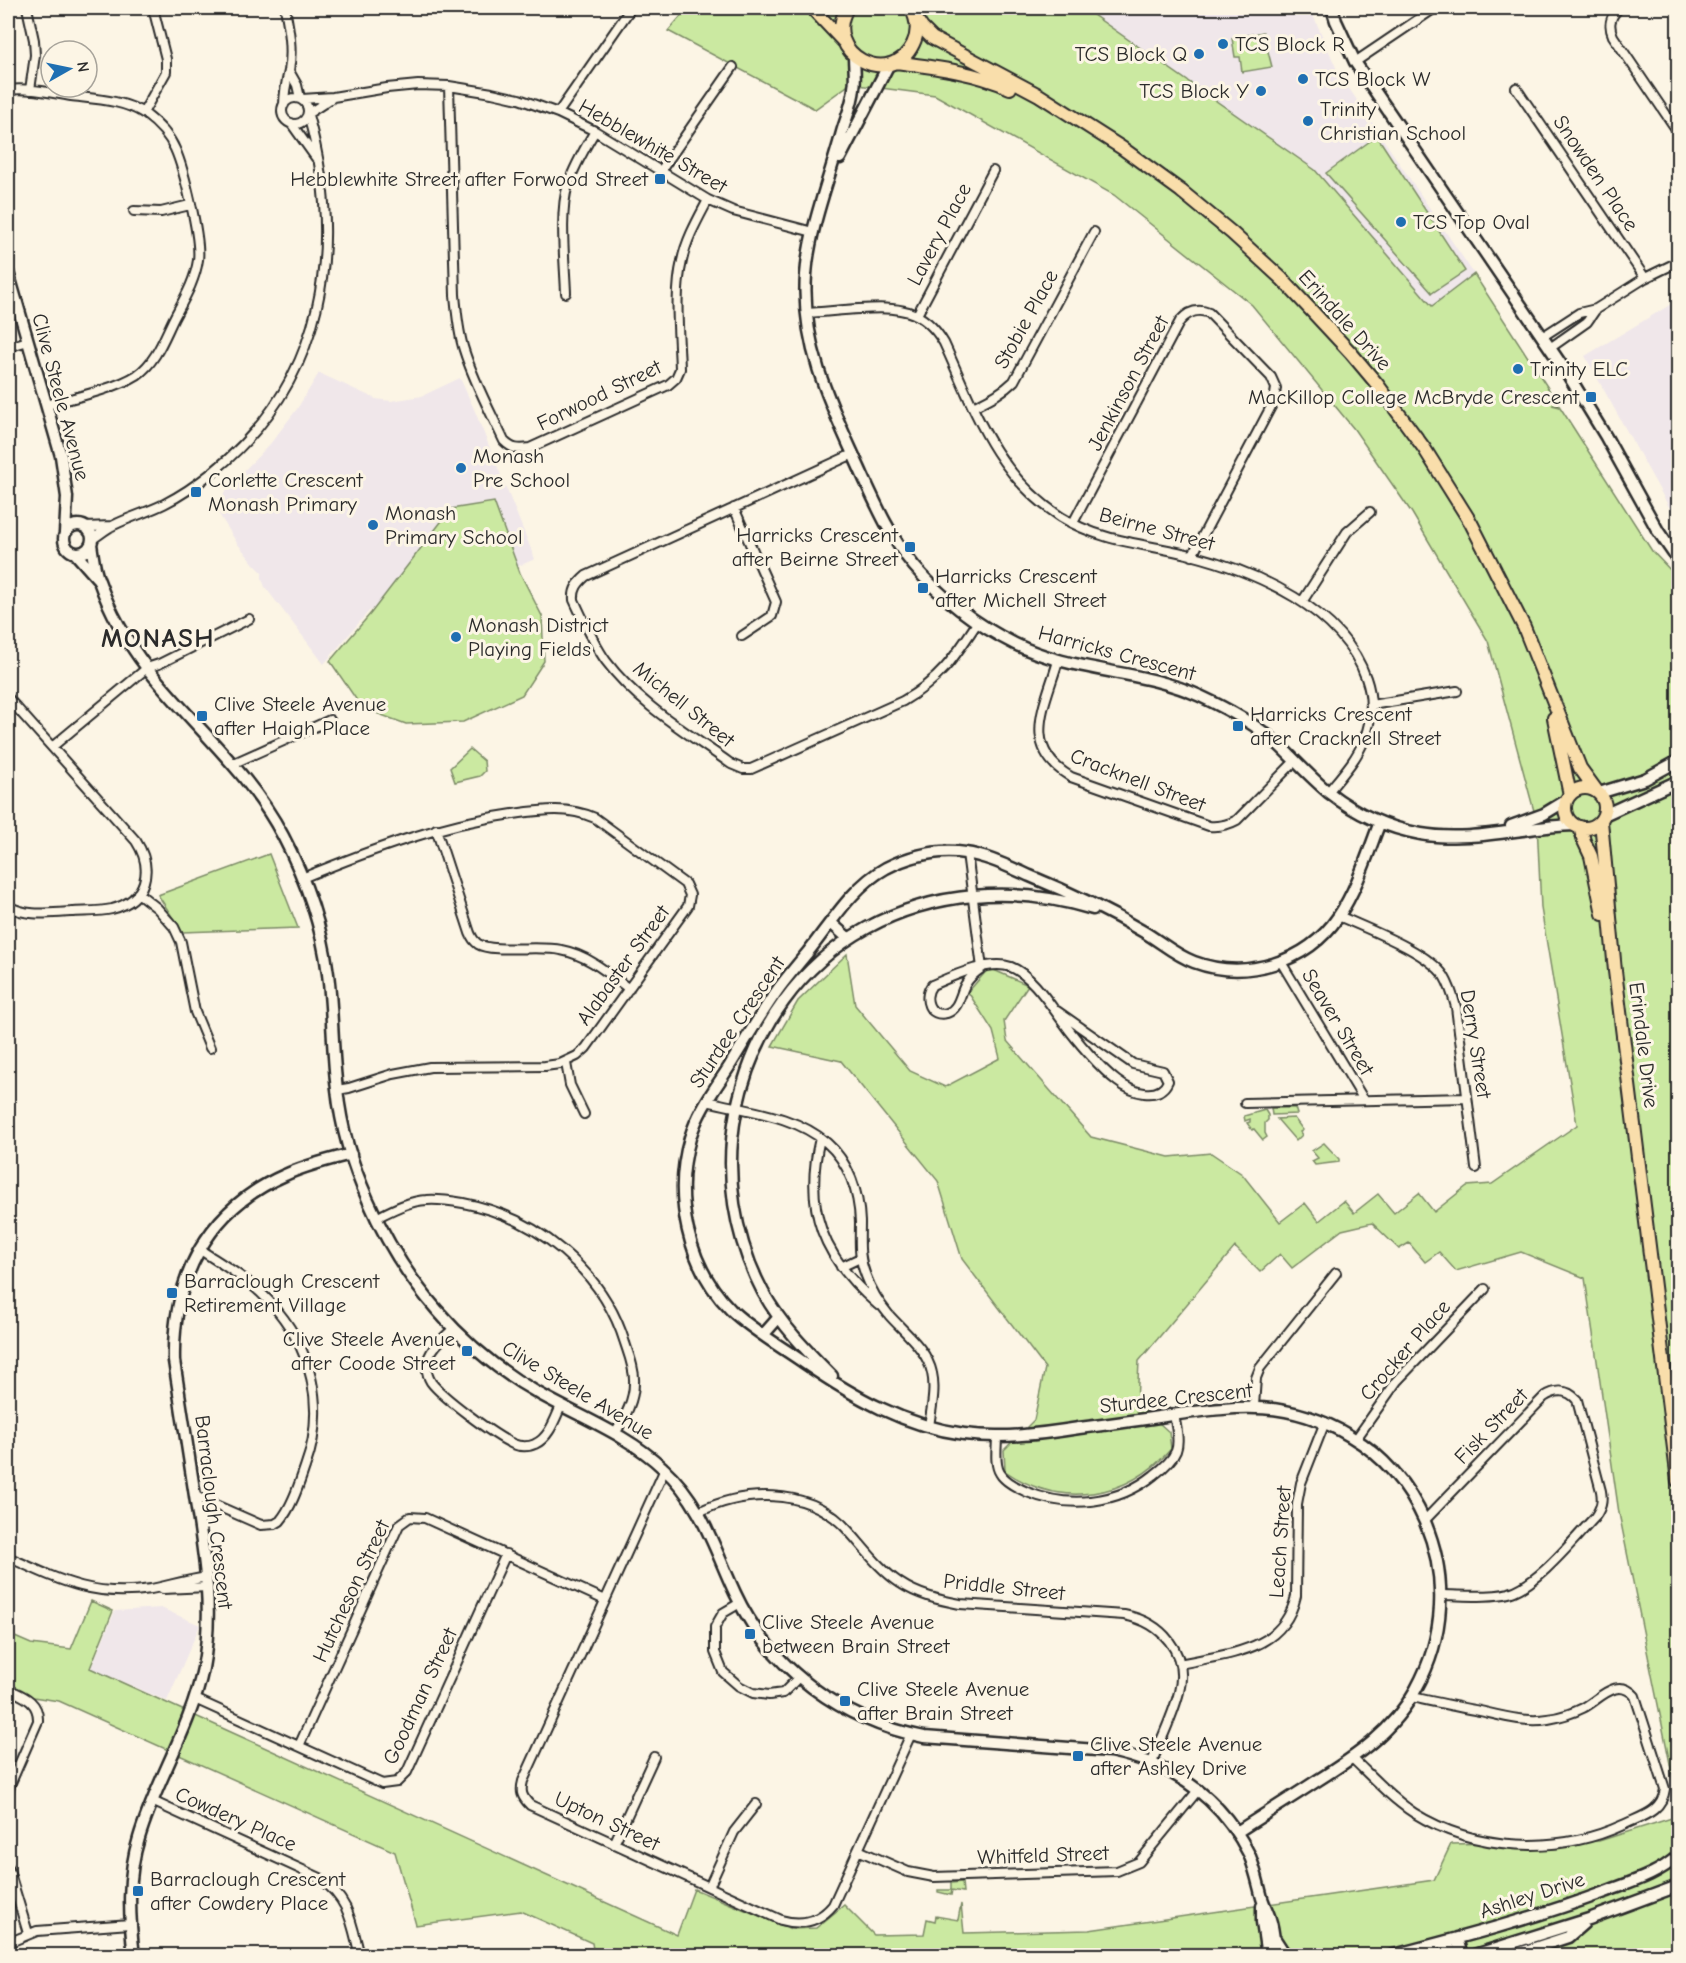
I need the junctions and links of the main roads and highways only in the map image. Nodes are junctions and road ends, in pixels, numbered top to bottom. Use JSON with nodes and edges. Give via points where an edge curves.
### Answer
{"nodes":[{"id":1,"x":812,"y":8,"type":"edge"},
{"id":2,"x":847,"y":8,"type":"edge"},
{"id":3,"x":914,"y":11,"type":"edge"},
{"id":4,"x":844,"y":43,"type":"junction"},
{"id":5,"x":892,"y":63,"type":"junction"},
{"id":6,"x":1060,"y":110,"type":"junction"},
{"id":7,"x":1549,"y":693,"type":"junction"},
{"id":8,"x":1598,"y":792,"type":"junction"},
{"id":9,"x":1568,"y":797,"type":"junction"},
{"id":10,"x":1602,"y":818,"type":"junction"},
{"id":11,"x":1577,"y":826,"type":"junction"},
{"id":12,"x":1615,"y":970,"type":"junction"},
{"id":13,"x":1678,"y":1481,"type":"edge"}],
"edges":[{"from":1,"to":4,"type":"main road"},
{"from":2,"to":4,"type":"main road","via":[[842,23]]},
{"from":3,"to":5,"type":"main road","via":[[915,40],[905,55]]},
{"from":3,"to":6,"type":"main road","name":"Erindale Drive","via":[[932,38]]},
{"from":4,"to":5,"type":"main road","name":"Erindale Drive","via":[[854,56],[870,64]]},
{"from":5,"to":6,"type":"main road","name":"Erindale Drive","via":[[944,69],[998,82]]},
{"from":6,"to":7,"type":"main road","name":"Erindale Drive","via":[[1122,148],[1232,233],[1352,353],[1424,447],[1471,523],[1524,627]]},
{"from":7,"to":8,"type":"main road","name":"Erindale Drive","via":[[1580,768]]},
{"from":7,"to":9,"type":"main road","name":"Erindale Drive"},
{"from":8,"to":9,"type":"main road","via":[[1579,788]]},
{"from":8,"to":10,"type":"main road","name":"Erindale Drive","via":[[1605,804]]},
{"from":9,"to":11,"type":"main road","name":"Erindale Drive","via":[[1565,811]]},
{"from":10,"to":11,"type":"main road","via":[[1592,827]]},
{"from":10,"to":12,"type":"main road","name":"Erindale Drive"},
{"from":11,"to":12,"type":"main road","name":"Erindale Drive","via":[[1591,856]]},
{"from":12,"to":13,"type":"main road","name":"Erindale Drive"}]}
